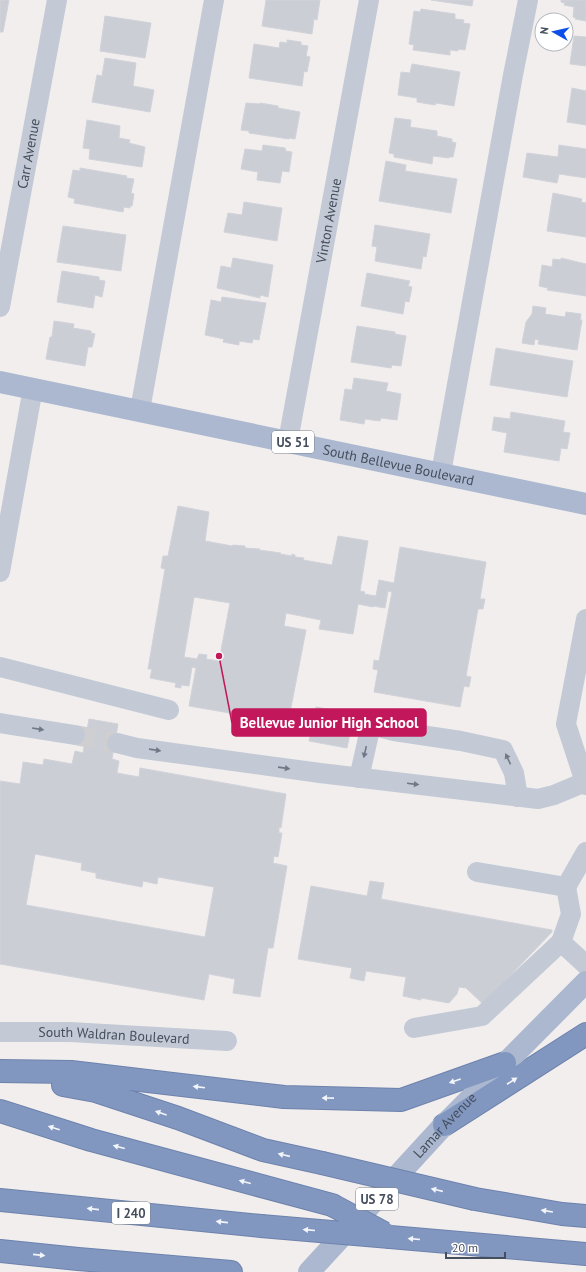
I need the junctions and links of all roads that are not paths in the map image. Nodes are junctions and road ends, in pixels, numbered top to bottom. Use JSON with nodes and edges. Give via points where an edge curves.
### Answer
{"nodes":[{"id":1,"x":56,"y":0,"type":"edge"},
{"id":2,"x":214,"y":0,"type":"edge"},
{"id":3,"x":369,"y":0,"type":"edge"},
{"id":4,"x":528,"y":0,"type":"edge"},
{"id":5,"x":0,"y":307,"type":"edge"},
{"id":6,"x":0,"y":382,"type":"edge"},
{"id":7,"x":33,"y":388,"type":"junction"},
{"id":8,"x":140,"y":410,"type":"junction"},
{"id":9,"x":288,"y":441,"type":"junction"},
{"id":10,"x":441,"y":474,"type":"junction"},
{"id":11,"x":8,"y":485,"type":"edge"},
{"id":12,"x":586,"y":504,"type":"edge"},
{"id":13,"x":2,"y":547,"type":"edge"},
{"id":14,"x":0,"y":572,"type":"edge"},
{"id":15,"x":586,"y":619,"type":"edge"},
{"id":16,"x":0,"y":667,"type":"edge"},
{"id":17,"x":169,"y":710,"type":"dead end"},
{"id":18,"x":0,"y":723,"type":"edge"},
{"id":19,"x":75,"y":734,"type":"tunnel mouth"},
{"id":20,"x":117,"y":743,"type":"tunnel mouth"},
{"id":21,"x":359,"y":778,"type":"junction"},
{"id":22,"x":585,"y":783,"type":"edge"},
{"id":23,"x":518,"y":796,"type":"junction"},
{"id":24,"x":586,"y":852,"type":"edge"},
{"id":25,"x":478,"y":872,"type":"dead end"},
{"id":26,"x":566,"y":887,"type":"junction"},
{"id":27,"x":561,"y":942,"type":"junction"},
{"id":28,"x":586,"y":965,"type":"edge"},
{"id":29,"x":586,"y":982,"type":"edge"},
{"id":30,"x":414,"y":1028,"type":"dead end"},
{"id":31,"x":0,"y":1032,"type":"edge"},
{"id":32,"x":586,"y":1034,"type":"edge"},
{"id":33,"x":227,"y":1040,"type":"dead end"},
{"id":34,"x":505,"y":1063,"type":"junction"},
{"id":35,"x":0,"y":1073,"type":"edge"},
{"id":36,"x":0,"y":1111,"type":"edge"},
{"id":37,"x":444,"y":1125,"type":"junction"},
{"id":38,"x":0,"y":1200,"type":"edge"},
{"id":39,"x":586,"y":1216,"type":"edge"},
{"id":40,"x":390,"y":1237,"type":"junction"},
{"id":41,"x":0,"y":1251,"type":"edge"},
{"id":42,"x":586,"y":1254,"type":"edge"},
{"id":43,"x":227,"y":1272,"type":"edge"},
{"id":44,"x":309,"y":1272,"type":"edge"}],
"edges":[{"from":1,"to":5,"type":"street","name":"Carr Avenue"},
{"from":2,"to":8,"type":"street"},
{"from":3,"to":9,"type":"street","name":"Vinton Avenue"},
{"from":4,"to":10,"type":"street"},
{"from":6,"to":7,"type":"main road","name":"South Bellevue Boulevard","number":"US 51"},
{"from":7,"to":8,"type":"main road","name":"South Bellevue Boulevard","number":"US 51"},
{"from":7,"to":11,"type":"street"},
{"from":8,"to":9,"type":"main road","name":"South Bellevue Boulevard","number":"US 51"},
{"from":9,"to":10,"type":"main road","name":"South Bellevue Boulevard","number":"US 51"},
{"from":10,"to":12,"type":"main road","name":"South Bellevue Boulevard","number":"US 51"},
{"from":11,"to":13,"type":"street"},
{"from":13,"to":14,"type":"street"},
{"from":15,"to":22,"type":"street","via":[[566,724]]},
{"from":16,"to":17,"type":"street"},
{"from":18,"to":19,"type":"street","one_way":true},
{"from":20,"to":21,"type":"street","one_way":true},
{"from":21,"to":23,"type":"street","one_way":true},
{"from":23,"to":21,"type":"street","one_way":true,"via":[[514,773],[504,750],[371,725]]},
{"from":22,"to":23,"type":"street","via":[[538,799]]},
{"from":24,"to":26,"type":"street"},
{"from":25,"to":26,"type":"street"},
{"from":26,"to":27,"type":"street","via":[[571,914]]},
{"from":27,"to":28,"type":"street"},
{"from":27,"to":30,"type":"street","via":[[482,1016]]},
{"from":29,"to":34,"type":"main road","name":"Lamar Avenue","number":"US 78"},
{"from":31,"to":33,"type":"street","name":"South Waldran Boulevard","via":[[70,1032]]},
{"from":37,"to":32,"type":"highway","one_way":true},
{"from":34,"to":35,"type":"highway","one_way":true,"via":[[401,1100],[284,1097],[71,1072]]},
{"from":34,"to":37,"type":"main road","name":"Lamar Avenue","number":"US 78"},
{"from":39,"to":35,"type":"highway","one_way":true,"bridge":true,"via":[[475,1200],[263,1150],[96,1091]]},
{"from":40,"to":36,"type":"highway","one_way":true,"bridge":true,"via":[[332,1205],[91,1140]]},
{"from":37,"to":44,"type":"main road","name":"Lamar Avenue","number":"US 78"},
{"from":40,"to":38,"type":"highway","number":"I 240","one_way":true,"bridge":true},
{"from":42,"to":40,"type":"highway","number":"I 240","one_way":true},
{"from":41,"to":43,"type":"highway","one_way":true}]}
